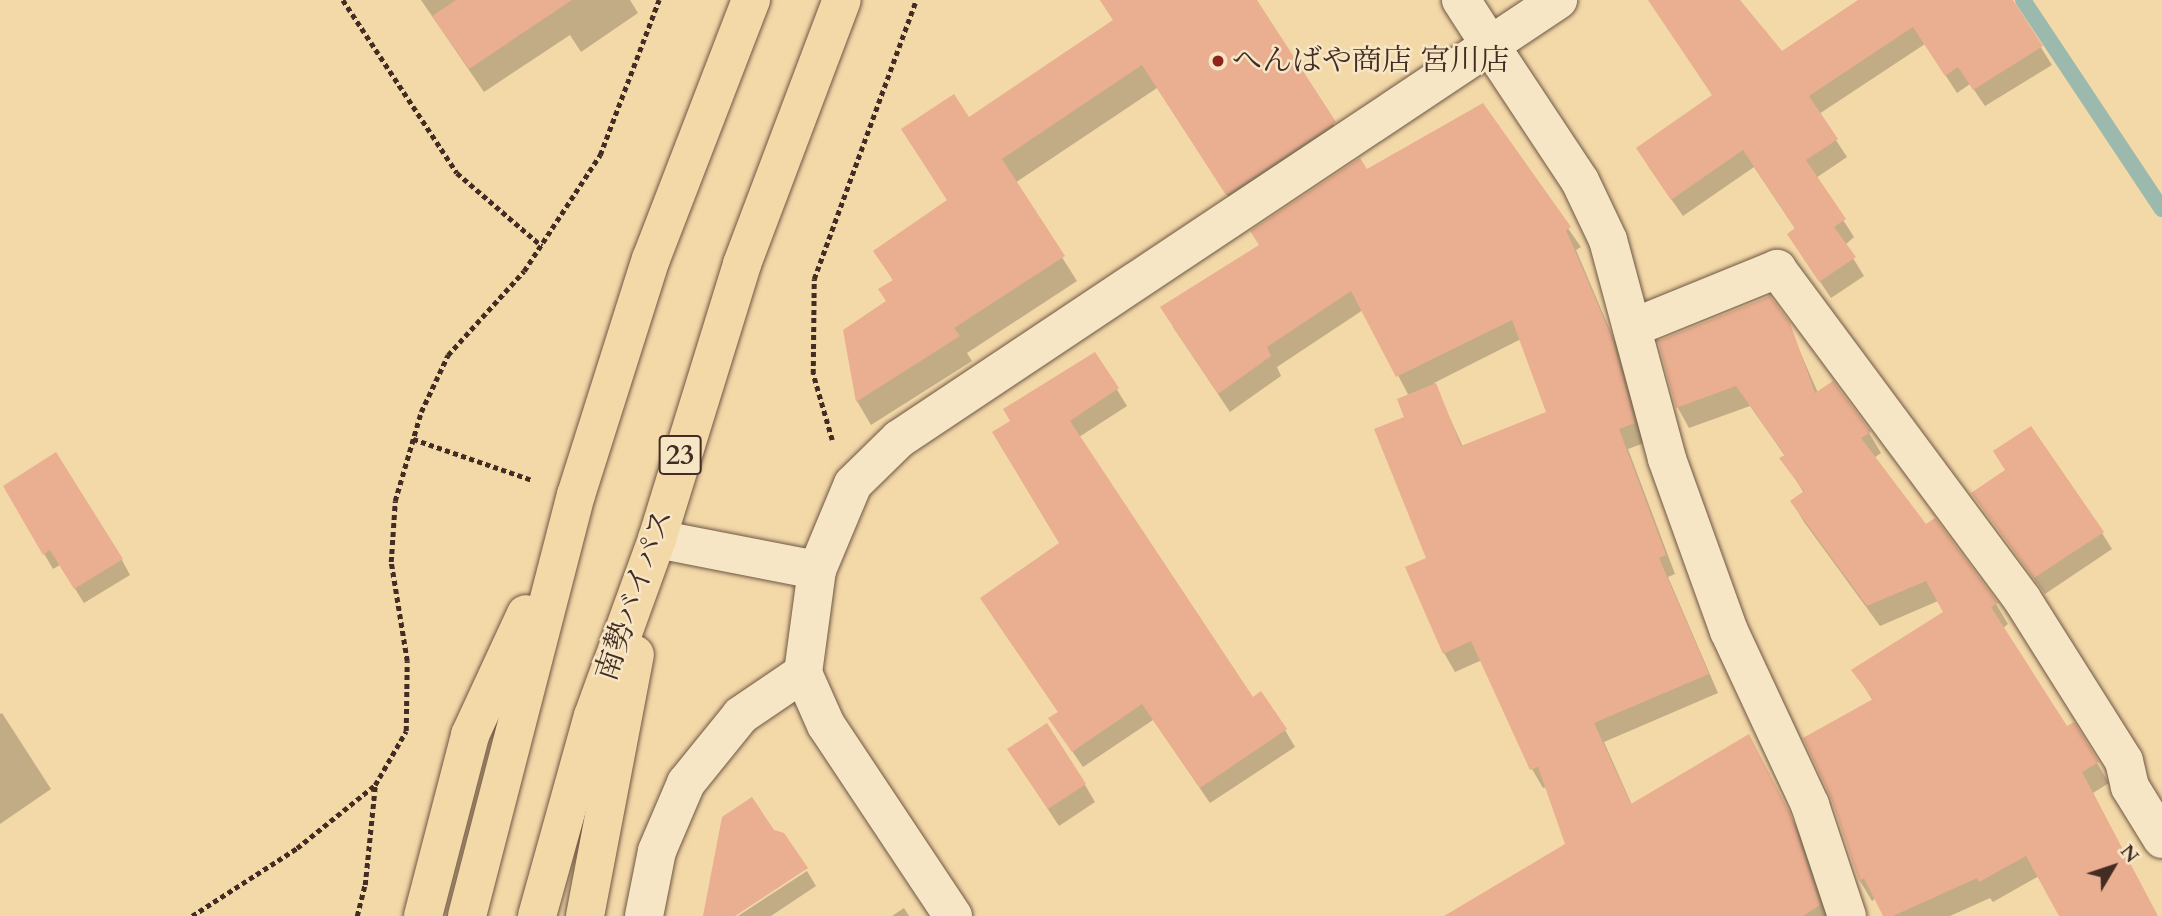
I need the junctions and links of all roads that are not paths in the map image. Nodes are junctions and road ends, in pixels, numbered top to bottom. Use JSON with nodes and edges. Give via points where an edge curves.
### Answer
{"nodes":[{"id":1,"x":751,"y":0,"type":"edge"},
{"id":2,"x":842,"y":0,"type":"edge"},
{"id":3,"x":1461,"y":0,"type":"edge"},
{"id":4,"x":1558,"y":0,"type":"edge"},
{"id":5,"x":1490,"y":45,"type":"junction"},
{"id":6,"x":1632,"y":328,"type":"junction"},
{"id":7,"x":573,"y":507,"type":"junction"},
{"id":8,"x":657,"y":539,"type":"junction"},
{"id":9,"x":817,"y":570,"type":"junction"},
{"id":10,"x":803,"y":673,"type":"junction"},
{"id":11,"x":2162,"y":839,"type":"edge"},
{"id":12,"x":423,"y":916,"type":"edge"},
{"id":13,"x":467,"y":916,"type":"edge"},
{"id":14,"x":537,"y":916,"type":"edge"},
{"id":15,"x":585,"y":916,"type":"edge"},
{"id":16,"x":644,"y":916,"type":"edge"},
{"id":17,"x":953,"y":916,"type":"edge"},
{"id":18,"x":1847,"y":916,"type":"edge"}],
"edges":[{"from":1,"to":7,"type":"highway","via":[[651,259]]},
{"from":2,"to":8,"type":"highway","name":"南勢バイパス","number":"23","via":[[742,264]]},
{"from":3,"to":5,"type":"street"},
{"from":4,"to":5,"type":"street"},
{"from":5,"to":6,"type":"street","via":[[1580,181],[1608,240]]},
{"from":5,"to":9,"type":"street","via":[[899,439],[853,484]]},
{"from":6,"to":11,"type":"street","via":[[1777,269],[2022,599],[2124,761],[2130,787]]},
{"from":6,"to":18,"type":"street","via":[[1667,459],[1725,619],[1810,805]]},
{"from":7,"to":12,"type":"highway","via":[[470,735]]},
{"from":7,"to":13,"type":"highway"},
{"from":8,"to":9,"type":"street"},
{"from":8,"to":14,"type":"highway","name":"南勢バイパス","number":"23","via":[[593,716]]},
{"from":8,"to":15,"type":"highway"},
{"from":9,"to":10,"type":"street"},
{"from":10,"to":16,"type":"street","via":[[741,715],[686,783],[657,851]]},
{"from":10,"to":17,"type":"street","via":[[826,725]]}]}
